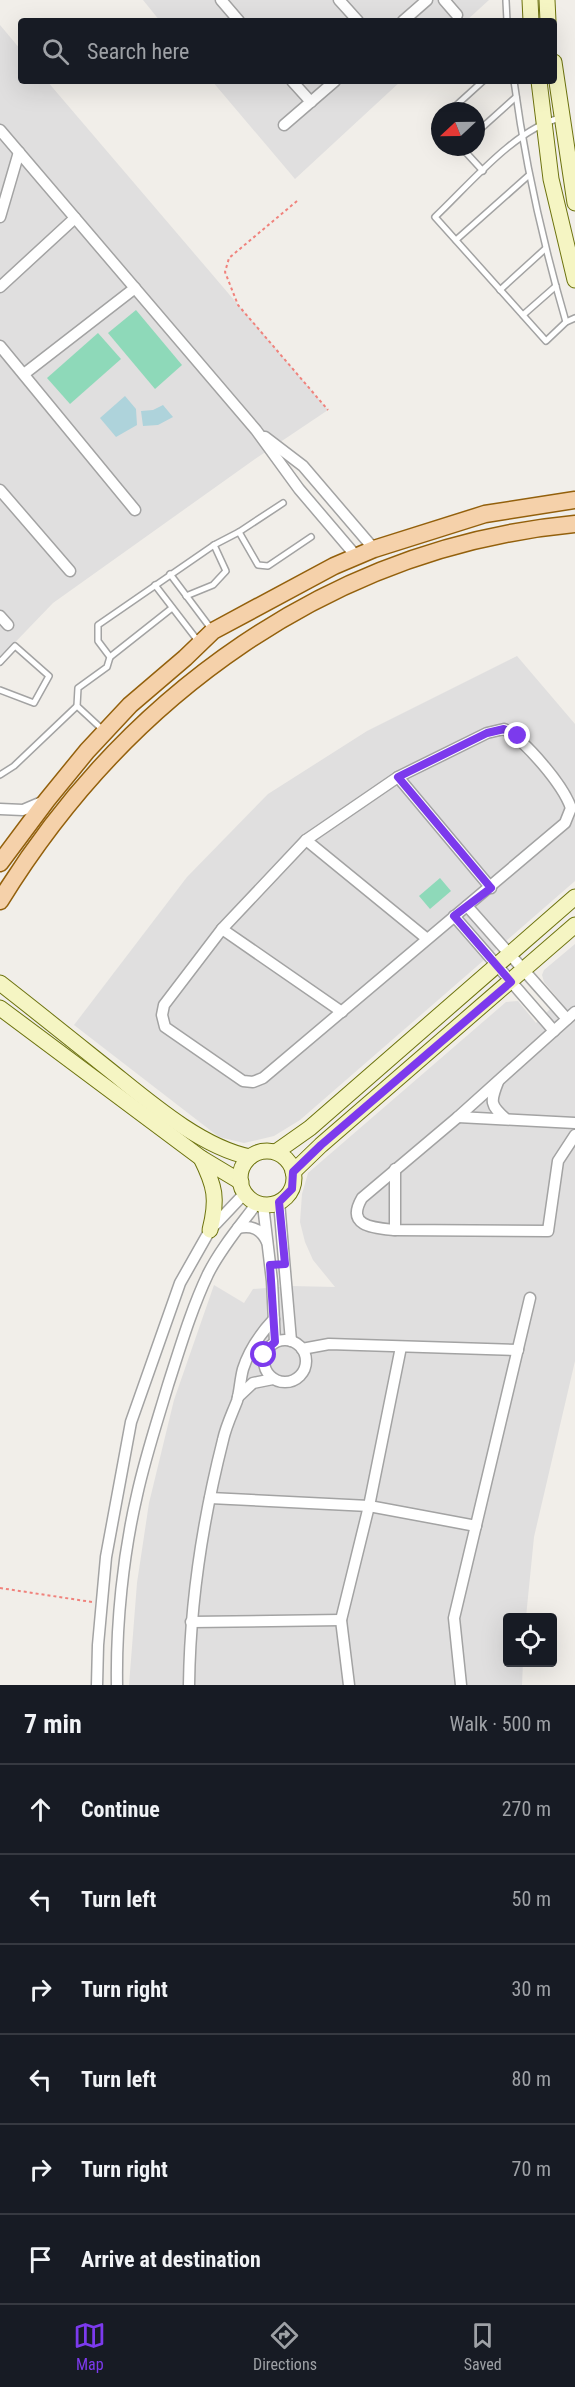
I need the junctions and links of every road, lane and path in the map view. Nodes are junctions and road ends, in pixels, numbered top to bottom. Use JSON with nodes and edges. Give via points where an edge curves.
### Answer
{"nodes":[{"id":1,"x":221,"y":0,"type":"edge"},
{"id":2,"x":339,"y":0,"type":"edge"},
{"id":3,"x":427,"y":0,"type":"edge"},
{"id":4,"x":444,"y":0,"type":"edge"},
{"id":5,"x":530,"y":0,"type":"edge"},
{"id":6,"x":547,"y":0,"type":"edge"},
{"id":7,"x":506,"y":1,"type":"edge"},
{"id":8,"x":458,"y":15,"type":"dead end"},
{"id":9,"x":236,"y":18,"type":"edge"},
{"id":10,"x":355,"y":18,"type":"edge"},
{"id":11,"x":406,"y":18,"type":"edge"},
{"id":12,"x":507,"y":18,"type":"edge"},
{"id":13,"x":531,"y":18,"type":"edge"},
{"id":14,"x":548,"y":18,"type":"edge"},
{"id":15,"x":557,"y":83,"type":"edge"},
{"id":16,"x":295,"y":84,"type":"edge"},
{"id":17,"x":332,"y":84,"type":"edge"},
{"id":18,"x":480,"y":84,"type":"edge"},
{"id":19,"x":514,"y":84,"type":"edge"},
{"id":20,"x":539,"y":84,"type":"edge"},
{"id":21,"x":516,"y":97,"type":"junction"},
{"id":22,"x":311,"y":102,"type":"junction"},
{"id":23,"x":460,"y":102,"type":"edge"},
{"id":24,"x":562,"y":117,"type":"junction"},
{"id":25,"x":544,"y":122,"type":"junction"},
{"id":26,"x":284,"y":125,"type":"dead end"},
{"id":27,"x":485,"y":126,"type":"edge"},
{"id":28,"x":0,"y":130,"type":"edge"},
{"id":29,"x":522,"y":134,"type":"junction"},
{"id":30,"x":19,"y":152,"type":"junction"},
{"id":31,"x":470,"y":156,"type":"edge"},
{"id":32,"x":483,"y":171,"type":"junction"},
{"id":33,"x":528,"y":176,"type":"junction"},
{"id":34,"x":297,"y":201,"type":"dead end"},
{"id":35,"x":575,"y":203,"type":"edge"},
{"id":36,"x":0,"y":217,"type":"edge"},
{"id":37,"x":75,"y":219,"type":"junction"},
{"id":38,"x":456,"y":240,"type":"junction"},
{"id":39,"x":545,"y":249,"type":"junction"},
{"id":40,"x":575,"y":280,"type":"edge"},
{"id":41,"x":556,"y":286,"type":"junction"},
{"id":42,"x":0,"y":287,"type":"edge"},
{"id":43,"x":135,"y":288,"type":"junction"},
{"id":44,"x":500,"y":290,"type":"junction"},
{"id":45,"x":523,"y":315,"type":"junction"},
{"id":46,"x":575,"y":318,"type":"edge"},
{"id":47,"x":566,"y":322,"type":"junction"},
{"id":48,"x":0,"y":346,"type":"edge"},
{"id":49,"x":24,"y":374,"type":"junction"},
{"id":50,"x":328,"y":410,"type":"dead end"},
{"id":51,"x":255,"y":430,"type":"junction"},
{"id":52,"x":0,"y":490,"type":"edge"},
{"id":53,"x":575,"y":500,"type":"edge"},
{"id":54,"x":283,"y":503,"type":"dead end"},
{"id":55,"x":135,"y":510,"type":"dead end"},
{"id":56,"x":575,"y":524,"type":"edge"},
{"id":57,"x":239,"y":532,"type":"junction"},
{"id":58,"x":311,"y":537,"type":"dead end"},
{"id":59,"x":214,"y":545,"type":"junction"},
{"id":60,"x":374,"y":549,"type":"junction"},
{"id":61,"x":356,"y":556,"type":"junction"},
{"id":62,"x":70,"y":571,"type":"dead end"},
{"id":63,"x":170,"y":574,"type":"junction"},
{"id":64,"x":155,"y":585,"type":"junction"},
{"id":65,"x":186,"y":596,"type":"junction"},
{"id":66,"x":172,"y":608,"type":"junction"},
{"id":67,"x":0,"y":616,"type":"edge"},
{"id":68,"x":8,"y":625,"type":"dead end"},
{"id":69,"x":213,"y":631,"type":"junction"},
{"id":70,"x":200,"y":644,"type":"junction"},
{"id":71,"x":110,"y":657,"type":"junction"},
{"id":72,"x":0,"y":662,"type":"edge"},
{"id":73,"x":0,"y":690,"type":"edge"},
{"id":74,"x":77,"y":706,"type":"junction"},
{"id":75,"x":104,"y":732,"type":"junction"},
{"id":76,"x":0,"y":775,"type":"edge"},
{"id":77,"x":398,"y":777,"type":"junction"},
{"id":78,"x":46,"y":800,"type":"junction"},
{"id":79,"x":0,"y":810,"type":"edge"},
{"id":80,"x":306,"y":840,"type":"junction"},
{"id":81,"x":0,"y":863,"type":"edge"},
{"id":82,"x":491,"y":888,"type":"junction"},
{"id":83,"x":575,"y":897,"type":"edge"},
{"id":84,"x":0,"y":901,"type":"edge"},
{"id":85,"x":467,"y":906,"type":"junction"},
{"id":86,"x":454,"y":916,"type":"junction"},
{"id":87,"x":575,"y":925,"type":"edge"},
{"id":88,"x":222,"y":929,"type":"junction"},
{"id":89,"x":426,"y":938,"type":"junction"},
{"id":90,"x":511,"y":954,"type":"junction"},
{"id":91,"x":497,"y":966,"type":"junction"},
{"id":92,"x":525,"y":970,"type":"junction"},
{"id":93,"x":511,"y":982,"type":"junction"},
{"id":94,"x":0,"y":983,"type":"edge"},
{"id":95,"x":0,"y":1008,"type":"edge"},
{"id":96,"x":342,"y":1012,"type":"junction"},
{"id":97,"x":571,"y":1015,"type":"edge"},
{"id":98,"x":554,"y":1031,"type":"junction"},
{"id":99,"x":499,"y":1080,"type":"junction"},
{"id":100,"x":458,"y":1117,"type":"junction"},
{"id":101,"x":507,"y":1119,"type":"junction"},
{"id":102,"x":575,"y":1123,"type":"edge"},
{"id":103,"x":575,"y":1135,"type":"edge"},
{"id":104,"x":276,"y":1152,"type":"junction"},
{"id":105,"x":250,"y":1157,"type":"junction"},
{"id":106,"x":201,"y":1158,"type":"junction"},
{"id":107,"x":395,"y":1168,"type":"junction"},
{"id":108,"x":293,"y":1172,"type":"junction"},
{"id":109,"x":243,"y":1187,"type":"junction"},
{"id":110,"x":279,"y":1202,"type":"junction"},
{"id":111,"x":260,"y":1204,"type":"junction"},
{"id":112,"x":238,"y":1228,"type":"junction"},
{"id":113,"x":210,"y":1230,"type":"junction"},
{"id":114,"x":395,"y":1230,"type":"junction"},
{"id":115,"x":267,"y":1243,"type":"junction"},
{"id":116,"x":285,"y":1264,"type":"junction"},
{"id":117,"x":270,"y":1265,"type":"junction"},
{"id":118,"x":530,"y":1298,"type":"dead end"},
{"id":119,"x":274,"y":1319,"type":"junction"},
{"id":120,"x":291,"y":1341,"type":"junction"},
{"id":121,"x":271,"y":1346,"type":"junction"},
{"id":122,"x":401,"y":1347,"type":"junction"},
{"id":123,"x":302,"y":1349,"type":"junction"},
{"id":124,"x":518,"y":1350,"type":"junction"},
{"id":125,"x":247,"y":1357,"type":"junction"},
{"id":126,"x":273,"y":1378,"type":"junction"},
{"id":127,"x":238,"y":1398,"type":"junction"},
{"id":128,"x":210,"y":1498,"type":"junction"},
{"id":129,"x":369,"y":1506,"type":"junction"},
{"id":130,"x":476,"y":1526,"type":"junction"},
{"id":131,"x":0,"y":1588,"type":"edge"},
{"id":132,"x":102,"y":1603,"type":"junction"},
{"id":133,"x":341,"y":1620,"type":"junction"},
{"id":134,"x":191,"y":1622,"type":"junction"},
{"id":135,"x":98,"y":1685,"type":"edge"},
{"id":136,"x":117,"y":1685,"type":"edge"},
{"id":137,"x":189,"y":1685,"type":"edge"},
{"id":138,"x":349,"y":1685,"type":"edge"},
{"id":139,"x":461,"y":1685,"type":"edge"}],
"edges":[{"from":1,"to":9,"type":"street"},
{"from":2,"to":10,"type":"street"},
{"from":3,"to":11,"type":"street"},
{"from":4,"to":8,"type":"street"},
{"from":5,"to":13,"type":"street"},
{"from":6,"to":14,"type":"street"},
{"from":7,"to":12,"type":"lane"},
{"from":15,"to":24,"type":"street"},
{"from":16,"to":22,"type":"street"},
{"from":17,"to":22,"type":"street"},
{"from":18,"to":23,"type":"lane"},
{"from":19,"to":21,"type":"lane"},
{"from":20,"to":25,"type":"street"},
{"from":21,"to":27,"type":"lane"},
{"from":21,"to":29,"type":"lane"},
{"from":22,"to":26,"type":"street"},
{"from":24,"to":25,"type":"lane"},
{"from":24,"to":35,"type":"street"},
{"from":25,"to":29,"type":"lane"},
{"from":25,"to":40,"type":"street","via":[[551,179]]},
{"from":28,"to":30,"type":"street"},
{"from":29,"to":32,"type":"lane"},
{"from":29,"to":33,"type":"lane"},
{"from":30,"to":36,"type":"street"},
{"from":30,"to":37,"type":"street"},
{"from":31,"to":32,"type":"lane"},
{"from":32,"to":38,"type":"lane","via":[[435,217]]},
{"from":33,"to":38,"type":"lane"},
{"from":33,"to":39,"type":"lane"},
{"from":34,"to":50,"type":"path","via":[[229,258],[225,272],[238,305]]},
{"from":37,"to":42,"type":"street"},
{"from":37,"to":43,"type":"street"},
{"from":38,"to":44,"type":"lane"},
{"from":39,"to":41,"type":"lane"},
{"from":39,"to":44,"type":"lane"},
{"from":41,"to":45,"type":"lane"},
{"from":41,"to":47,"type":"lane"},
{"from":43,"to":49,"type":"street"},
{"from":43,"to":51,"type":"street"},
{"from":44,"to":45,"type":"lane"},
{"from":45,"to":47,"type":"lane","via":[[546,341]]},
{"from":46,"to":47,"type":"lane"},
{"from":48,"to":49,"type":"street"},
{"from":49,"to":55,"type":"street"},
{"from":51,"to":60,"type":"street","via":[[303,466]]},
{"from":51,"to":61,"type":"street"},
{"from":52,"to":62,"type":"street"},
{"from":53,"to":60,"type":"main road","via":[[485,514]]},
{"from":54,"to":57,"type":"lane"},
{"from":56,"to":84,"type":"main road","via":[[517,531],[436,551],[328,594],[264,629],[203,671],[151,716],[88,782]]},
{"from":57,"to":58,"type":"lane","via":[[258,565],[268,566]]},
{"from":57,"to":59,"type":"lane"},
{"from":59,"to":63,"type":"lane"},
{"from":59,"to":65,"type":"lane","via":[[226,571],[213,585]]},
{"from":60,"to":61,"type":"main road"},
{"from":61,"to":69,"type":"main road"},
{"from":63,"to":64,"type":"lane"},
{"from":63,"to":65,"type":"lane"},
{"from":64,"to":66,"type":"lane"},
{"from":64,"to":71,"type":"lane","via":[[98,625],[98,640]]},
{"from":65,"to":69,"type":"lane"},
{"from":66,"to":70,"type":"lane"},
{"from":66,"to":71,"type":"lane"},
{"from":67,"to":68,"type":"street"},
{"from":69,"to":70,"type":"main road"},
{"from":70,"to":75,"type":"main road"},
{"from":71,"to":74,"type":"lane","via":[[107,667],[78,688]]},
{"from":72,"to":73,"type":"lane","via":[[15,646],[49,676],[34,704]]},
{"from":74,"to":75,"type":"lane"},
{"from":74,"to":76,"type":"lane"},
{"from":75,"to":78,"type":"main road"},
{"from":77,"to":80,"type":"street"},
{"from":77,"to":82,"type":"street"},
{"from":77,"to":82,"type":"street","via":[[487,733],[504,729],[518,736],[572,808],[565,823]]},
{"from":78,"to":79,"type":"street","via":[[23,810]]},
{"from":78,"to":81,"type":"main road"},
{"from":80,"to":88,"type":"street"},
{"from":80,"to":89,"type":"street"},
{"from":82,"to":85,"type":"street"},
{"from":83,"to":90,"type":"street"},
{"from":85,"to":86,"type":"street"},
{"from":85,"to":90,"type":"street"},
{"from":86,"to":89,"type":"street"},
{"from":86,"to":91,"type":"street"},
{"from":87,"to":92,"type":"street"},
{"from":88,"to":96,"type":"street"},
{"from":88,"to":96,"type":"street","via":[[164,1005],[162,1015],[165,1027],[243,1081],[263,1078]]},
{"from":89,"to":96,"type":"street"},
{"from":90,"to":91,"type":"street"},
{"from":90,"to":92,"type":"street"},
{"from":91,"to":93,"type":"street"},
{"from":91,"to":104,"type":"street","via":[[310,1128]]},
{"from":92,"to":93,"type":"street"},
{"from":92,"to":97,"type":"street"},
{"from":93,"to":98,"type":"street"},
{"from":93,"to":108,"type":"street"},
{"from":94,"to":105,"type":"street","via":[[143,1097],[222,1150]]},
{"from":95,"to":106,"type":"street"},
{"from":97,"to":98,"type":"street"},
{"from":98,"to":99,"type":"street"},
{"from":99,"to":100,"type":"street"},
{"from":99,"to":101,"type":"street","via":[[493,1104]]},
{"from":100,"to":101,"type":"street"},
{"from":100,"to":107,"type":"street"},
{"from":101,"to":102,"type":"street"},
{"from":103,"to":114,"type":"street","via":[[558,1161],[548,1231]]},
{"from":104,"to":105,"type":"street","via":[[258,1152]]},
{"from":104,"to":108,"type":"street","via":[[284,1156]]},
{"from":105,"to":109,"type":"street","via":[[241,1172]]},
{"from":106,"to":109,"type":"street"},
{"from":106,"to":113,"type":"street","via":[[215,1194]]},
{"from":107,"to":114,"type":"street"},
{"from":107,"to":114,"type":"street","via":[[362,1198],[356,1216],[370,1228]]},
{"from":108,"to":110,"type":"street","via":[[292,1189]]},
{"from":109,"to":111,"type":"street"},
{"from":109,"to":113,"type":"street"},
{"from":110,"to":111,"type":"street"},
{"from":110,"to":116,"type":"street"},
{"from":111,"to":112,"type":"street"},
{"from":111,"to":115,"type":"street"},
{"from":112,"to":115,"type":"street","via":[[256,1228]]},
{"from":112,"to":136,"type":"street","via":[[208,1274],[187,1325],[136,1497],[116,1647]]},
{"from":113,"to":132,"type":"street","via":[[180,1282],[131,1422],[106,1557]]},
{"from":115,"to":117,"type":"street"},
{"from":116,"to":117,"type":"street"},
{"from":116,"to":120,"type":"street"},
{"from":117,"to":119,"type":"street"},
{"from":118,"to":124,"type":"street"},
{"from":119,"to":121,"type":"street"},
{"from":119,"to":125,"type":"street"},
{"from":120,"to":121,"type":"street"},
{"from":120,"to":123,"type":"street"},
{"from":121,"to":125,"type":"street"},
{"from":121,"to":126,"type":"street","via":[[264,1362]]},
{"from":122,"to":123,"type":"street","via":[[329,1344]]},
{"from":122,"to":124,"type":"street"},
{"from":122,"to":129,"type":"street"},
{"from":123,"to":126,"type":"street","via":[[306,1361],[298,1377],[286,1382]]},
{"from":124,"to":130,"type":"street"},
{"from":125,"to":127,"type":"street"},
{"from":126,"to":127,"type":"street","via":[[253,1383]]},
{"from":127,"to":128,"type":"street"},
{"from":128,"to":129,"type":"street"},
{"from":128,"to":134,"type":"street"},
{"from":129,"to":130,"type":"street"},
{"from":129,"to":133,"type":"street"},
{"from":130,"to":139,"type":"street","via":[[454,1618]]},
{"from":131,"to":132,"type":"path"},
{"from":132,"to":135,"type":"street"},
{"from":133,"to":134,"type":"street"},
{"from":133,"to":138,"type":"street"},
{"from":134,"to":137,"type":"street"}]}
